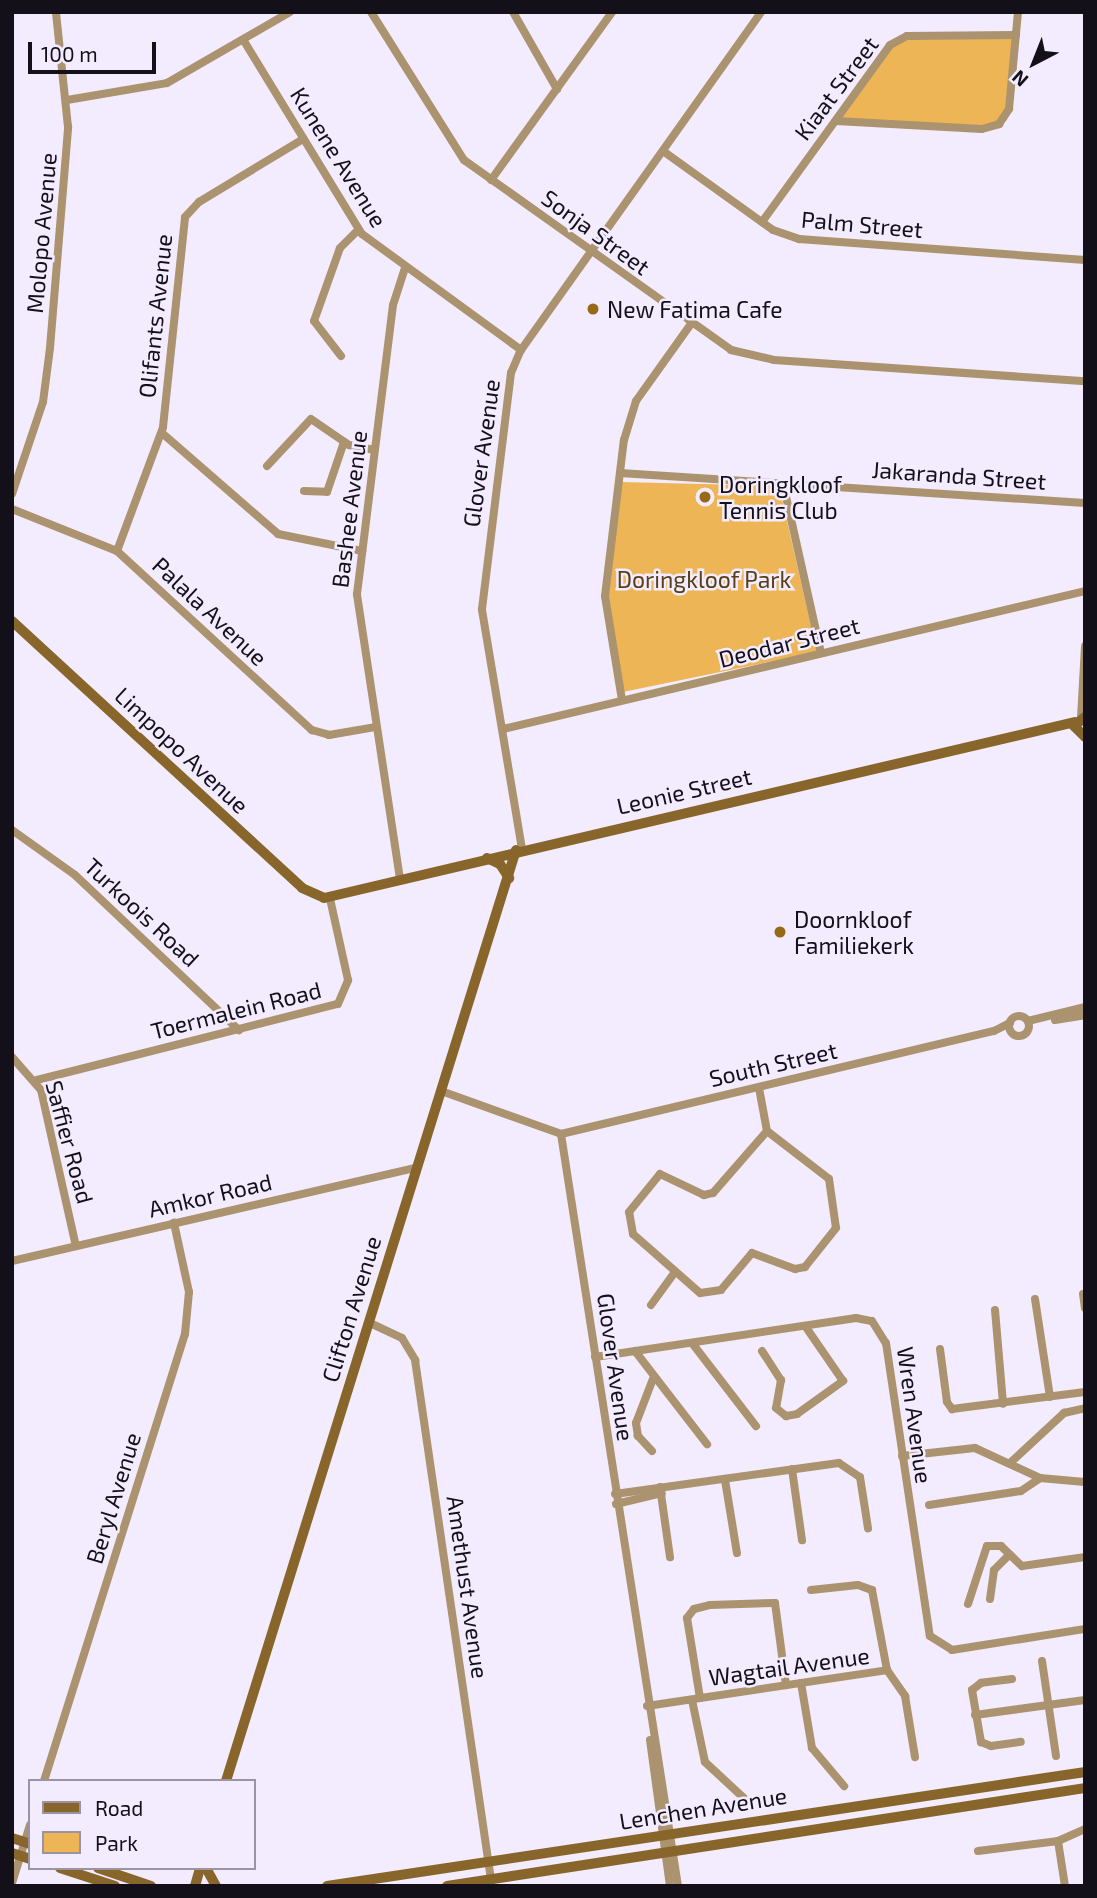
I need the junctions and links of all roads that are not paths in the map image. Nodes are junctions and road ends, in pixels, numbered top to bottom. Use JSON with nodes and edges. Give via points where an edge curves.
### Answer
{"nodes":[{"id":1,"x":56,"y":12,"type":"edge"},
{"id":2,"x":290,"y":12,"type":"edge"},
{"id":3,"x":371,"y":12,"type":"edge"},
{"id":4,"x":513,"y":12,"type":"edge"},
{"id":5,"x":612,"y":12,"type":"edge"},
{"id":6,"x":761,"y":12,"type":"edge"},
{"id":7,"x":1018,"y":12,"type":"edge"},
{"id":8,"x":1016,"y":35,"type":"junction"},
{"id":9,"x":244,"y":41,"type":"junction"},
{"id":10,"x":557,"y":89,"type":"junction"},
{"id":11,"x":67,"y":100,"type":"junction"},
{"id":12,"x":835,"y":121,"type":"junction"},
{"id":13,"x":303,"y":139,"type":"junction"},
{"id":14,"x":663,"y":151,"type":"junction"},
{"id":15,"x":491,"y":180,"type":"junction"},
{"id":16,"x":762,"y":222,"type":"junction"},
{"id":17,"x":358,"y":230,"type":"junction"},
{"id":18,"x":591,"y":251,"type":"junction"},
{"id":19,"x":1085,"y":260,"type":"edge"},
{"id":20,"x":405,"y":269,"type":"junction"},
{"id":21,"x":691,"y":324,"type":"junction"},
{"id":22,"x":521,"y":350,"type":"junction"},
{"id":23,"x":341,"y":356,"type":"dead end"},
{"id":24,"x":1085,"y":381,"type":"edge"},
{"id":25,"x":162,"y":433,"type":"junction"},
{"id":26,"x":344,"y":442,"type":"junction"},
{"id":27,"x":375,"y":450,"type":"junction"},
{"id":28,"x":267,"y":466,"type":"dead end"},
{"id":29,"x":620,"y":473,"type":"junction"},
{"id":30,"x":783,"y":483,"type":"junction"},
{"id":31,"x":304,"y":491,"type":"dead end"},
{"id":32,"x":12,"y":494,"type":"edge"},
{"id":33,"x":1085,"y":503,"type":"edge"},
{"id":34,"x":12,"y":509,"type":"edge"},
{"id":35,"x":117,"y":551,"type":"junction"},
{"id":36,"x":362,"y":551,"type":"junction"},
{"id":37,"x":1085,"y":591,"type":"edge"},
{"id":38,"x":12,"y":621,"type":"edge"},
{"id":39,"x":1085,"y":646,"type":"edge"},
{"id":40,"x":821,"y":653,"type":"junction"},
{"id":41,"x":622,"y":700,"type":"junction"},
{"id":42,"x":1081,"y":723,"type":"edge"},
{"id":43,"x":376,"y":727,"type":"junction"},
{"id":44,"x":503,"y":729,"type":"junction"},
{"id":45,"x":12,"y":830,"type":"edge"},
{"id":46,"x":519,"y":849,"type":"junction"},
{"id":47,"x":486,"y":858,"type":"junction"},
{"id":48,"x":509,"y":878,"type":"junction"},
{"id":49,"x":400,"y":879,"type":"junction"},
{"id":50,"x":330,"y":899,"type":"junction"},
{"id":51,"x":1085,"y":1007,"type":"edge"},
{"id":52,"x":1085,"y":1015,"type":"edge"},
{"id":53,"x":1010,"y":1023,"type":"junction"},
{"id":54,"x":1029,"y":1024,"type":"junction"},
{"id":55,"x":239,"y":1030,"type":"junction"},
{"id":56,"x":994,"y":1031,"type":"junction"},
{"id":57,"x":1013,"y":1034,"type":"junction"},
{"id":58,"x":12,"y":1057,"type":"edge"},
{"id":59,"x":37,"y":1080,"type":"junction"},
{"id":60,"x":759,"y":1088,"type":"junction"},
{"id":61,"x":444,"y":1092,"type":"junction"},
{"id":62,"x":767,"y":1131,"type":"junction"},
{"id":63,"x":561,"y":1133,"type":"junction"},
{"id":64,"x":416,"y":1168,"type":"junction"},
{"id":65,"x":174,"y":1223,"type":"junction"},
{"id":66,"x":76,"y":1246,"type":"junction"},
{"id":67,"x":12,"y":1261,"type":"edge"},
{"id":68,"x":674,"y":1273,"type":"junction"},
{"id":69,"x":1083,"y":1294,"type":"dead end"},
{"id":70,"x":1035,"y":1300,"type":"dead end"},
{"id":71,"x":651,"y":1305,"type":"dead end"},
{"id":72,"x":1085,"y":1308,"type":"edge"},
{"id":73,"x":995,"y":1310,"type":"dead end"},
{"id":74,"x":370,"y":1323,"type":"junction"},
{"id":75,"x":805,"y":1326,"type":"junction"},
{"id":76,"x":692,"y":1343,"type":"junction"},
{"id":77,"x":940,"y":1349,"type":"dead end"},
{"id":78,"x":635,"y":1351,"type":"junction"},
{"id":79,"x":762,"y":1351,"type":"dead end"},
{"id":80,"x":595,"y":1357,"type":"junction"},
{"id":81,"x":653,"y":1376,"type":"junction"},
{"id":82,"x":1085,"y":1392,"type":"edge"},
{"id":83,"x":1049,"y":1397,"type":"junction"},
{"id":84,"x":1003,"y":1404,"type":"junction"},
{"id":85,"x":1085,"y":1408,"type":"edge"},
{"id":86,"x":756,"y":1426,"type":"dead end"},
{"id":87,"x":707,"y":1444,"type":"dead end"},
{"id":88,"x":652,"y":1451,"type":"dead end"},
{"id":89,"x":902,"y":1456,"type":"junction"},
{"id":90,"x":1010,"y":1463,"type":"junction"},
{"id":91,"x":792,"y":1469,"type":"junction"},
{"id":92,"x":1040,"y":1478,"type":"junction"},
{"id":93,"x":725,"y":1480,"type":"junction"},
{"id":94,"x":1085,"y":1482,"type":"edge"},
{"id":95,"x":662,"y":1490,"type":"junction"},
{"id":96,"x":615,"y":1494,"type":"junction"},
{"id":97,"x":616,"y":1504,"type":"junction"},
{"id":98,"x":929,"y":1505,"type":"dead end"},
{"id":99,"x":868,"y":1528,"type":"dead end"},
{"id":100,"x":802,"y":1540,"type":"dead end"},
{"id":101,"x":737,"y":1553,"type":"dead end"},
{"id":102,"x":1009,"y":1555,"type":"junction"},
{"id":103,"x":670,"y":1557,"type":"dead end"},
{"id":104,"x":1085,"y":1558,"type":"edge"},
{"id":105,"x":811,"y":1590,"type":"dead end"},
{"id":106,"x":990,"y":1599,"type":"dead end"},
{"id":107,"x":968,"y":1604,"type":"dead end"},
{"id":108,"x":1085,"y":1629,"type":"edge"},
{"id":109,"x":1042,"y":1661,"type":"dead end"},
{"id":110,"x":887,"y":1670,"type":"junction"},
{"id":111,"x":1012,"y":1679,"type":"dead end"},
{"id":112,"x":802,"y":1683,"type":"junction"},
{"id":113,"x":786,"y":1685,"type":"junction"},
{"id":114,"x":696,"y":1699,"type":"junction"},
{"id":115,"x":1085,"y":1700,"type":"edge"},
{"id":116,"x":647,"y":1706,"type":"junction"},
{"id":117,"x":1048,"y":1706,"type":"junction"},
{"id":118,"x":975,"y":1715,"type":"junction"},
{"id":119,"x":1021,"y":1742,"type":"dead end"},
{"id":120,"x":1056,"y":1756,"type":"dead end"},
{"id":121,"x":915,"y":1757,"type":"dead end"},
{"id":122,"x":1085,"y":1772,"type":"edge"},
{"id":123,"x":45,"y":1779,"type":"edge"},
{"id":124,"x":227,"y":1779,"type":"edge"},
{"id":125,"x":844,"y":1786,"type":"dead end"},
{"id":126,"x":1085,"y":1788,"type":"edge"},
{"id":127,"x":747,"y":1801,"type":"dead end"},
{"id":128,"x":1085,"y":1829,"type":"edge"},
{"id":129,"x":668,"y":1834,"type":"junction"},
{"id":130,"x":12,"y":1838,"type":"edge"},
{"id":131,"x":1058,"y":1841,"type":"junction"},
{"id":132,"x":27,"y":1843,"type":"edge"},
{"id":133,"x":978,"y":1851,"type":"dead end"},
{"id":134,"x":671,"y":1853,"type":"junction"},
{"id":135,"x":21,"y":1856,"type":"edge"},
{"id":136,"x":489,"y":1863,"type":"junction"},
{"id":137,"x":66,"y":1870,"type":"edge"},
{"id":138,"x":104,"y":1870,"type":"edge"},
{"id":139,"x":207,"y":1870,"type":"edge"},
{"id":140,"x":491,"y":1880,"type":"junction"},
{"id":141,"x":12,"y":1883,"type":"edge"},
{"id":142,"x":115,"y":1886,"type":"edge"},
{"id":143,"x":151,"y":1886,"type":"edge"},
{"id":144,"x":216,"y":1886,"type":"edge"},
{"id":145,"x":327,"y":1886,"type":"edge"},
{"id":146,"x":447,"y":1886,"type":"edge"},
{"id":147,"x":670,"y":1886,"type":"edge"},
{"id":148,"x":678,"y":1886,"type":"edge"},
{"id":149,"x":1065,"y":1886,"type":"edge"}],
"edges":[{"from":1,"to":11,"type":"street","name":"Molopo Avenue"},
{"from":2,"to":9,"type":"street"},
{"from":3,"to":15,"type":"street","name":"Sonja Street","via":[[449,143]]},
{"from":4,"to":10,"type":"street"},
{"from":5,"to":10,"type":"street"},
{"from":6,"to":14,"type":"street","name":"Glover Avenue"},
{"from":7,"to":8,"type":"street"},
{"from":8,"to":12,"type":"street","name":"Kiaat Street","via":[[899,39]]},
{"from":8,"to":12,"type":"street","via":[[1009,109],[999,124],[982,130]]},
{"from":9,"to":11,"type":"street","via":[[167,83]]},
{"from":9,"to":13,"type":"street","name":"Kunene Avenue"},
{"from":10,"to":15,"type":"street"},
{"from":11,"to":32,"type":"street","name":"Molopo Avenue","via":[[47,383]]},
{"from":12,"to":16,"type":"street","name":"Kiaat Street"},
{"from":13,"to":17,"type":"street","name":"Kunene Avenue"},
{"from":13,"to":25,"type":"street","name":"Olifants Avenue","via":[[199,201],[185,217]]},
{"from":14,"to":16,"type":"street","name":"Palm Street"},
{"from":14,"to":18,"type":"street","name":"Glover Avenue"},
{"from":15,"to":18,"type":"street","name":"Sonja Street"},
{"from":16,"to":19,"type":"street","name":"Palm Street","via":[[799,239]]},
{"from":17,"to":20,"type":"street","name":"Kunene Avenue"},
{"from":17,"to":23,"type":"street","via":[[341,248],[314,321]]},
{"from":18,"to":21,"type":"street","name":"Sonja Street"},
{"from":18,"to":22,"type":"street","name":"Glover Avenue"},
{"from":20,"to":22,"type":"street","name":"Kunene Avenue"},
{"from":20,"to":27,"type":"street","name":"Bashee Avenue","via":[[393,306]]},
{"from":21,"to":24,"type":"street","name":"Sonja Street","via":[[750,357]]},
{"from":21,"to":29,"type":"street","via":[[636,401]]},
{"from":22,"to":44,"type":"street","name":"Glover Avenue","via":[[505,404],[482,597]]},
{"from":25,"to":35,"type":"street","name":"Olifants Avenue"},
{"from":25,"to":36,"type":"street","via":[[278,534]]},
{"from":26,"to":27,"type":"street"},
{"from":26,"to":28,"type":"street","via":[[311,419]]},
{"from":26,"to":31,"type":"street","via":[[327,492]]},
{"from":27,"to":36,"type":"street","name":"Bashee Avenue"},
{"from":29,"to":30,"type":"street","name":"Jakaranda Street"},
{"from":29,"to":41,"type":"street","via":[[605,596]]},
{"from":30,"to":33,"type":"street","name":"Jakaranda Street"},
{"from":30,"to":40,"type":"street"},
{"from":34,"to":35,"type":"street","name":"Palala Avenue"},
{"from":35,"to":43,"type":"street","name":"Palala Avenue","via":[[307,727],[329,735]]},
{"from":36,"to":43,"type":"street","name":"Bashee Avenue","via":[[358,611]]},
{"from":37,"to":40,"type":"street","name":"Deodar Street"},
{"from":38,"to":50,"type":"street","name":"Limpopo Avenue","via":[[302,888]]},
{"from":39,"to":42,"type":"street"},
{"from":40,"to":41,"type":"street","name":"Deodar Street"},
{"from":41,"to":44,"type":"street","name":"Deodar Street"},
{"from":42,"to":46,"type":"street","name":"Leonie Street"},
{"from":43,"to":49,"type":"street","name":"Bashee Avenue"},
{"from":44,"to":46,"type":"street","name":"Glover Avenue"},
{"from":45,"to":55,"type":"street","name":"Turkoois Road","via":[[75,875]]},
{"from":46,"to":47,"type":"street","name":"Leonie Street"},
{"from":46,"to":48,"type":"street","name":"Clifton Avenue"},
{"from":47,"to":48,"type":"street","via":[[500,864]]},
{"from":47,"to":49,"type":"street","name":"Leonie Street"},
{"from":48,"to":61,"type":"street","name":"Clifton Avenue"},
{"from":49,"to":50,"type":"street","name":"Leonie Street"},
{"from":50,"to":55,"type":"street","name":"Toermalein Road","via":[[348,980],[344,997],[327,1010]]},
{"from":51,"to":54,"type":"street"},
{"from":52,"to":54,"type":"street"},
{"from":53,"to":54,"type":"street","via":[[1020,1016]]},
{"from":53,"to":56,"type":"street","name":"South Street"},
{"from":53,"to":57,"type":"street"},
{"from":54,"to":57,"type":"street","via":[[1022,1035]]},
{"from":55,"to":59,"type":"street","name":"Toermalein Road"},
{"from":56,"to":57,"type":"street","name":"South Street"},
{"from":56,"to":60,"type":"street","name":"South Street"},
{"from":58,"to":59,"type":"street","name":"Saffier Road"},
{"from":59,"to":66,"type":"street","name":"Saffier Road"},
{"from":60,"to":62,"type":"street"},
{"from":60,"to":63,"type":"street","name":"South Street"},
{"from":61,"to":63,"type":"street"},
{"from":61,"to":64,"type":"street","name":"Clifton Avenue"},
{"from":62,"to":68,"type":"street","via":[[713,1193],[704,1195],[660,1174],[632,1206],[629,1229]]},
{"from":62,"to":68,"type":"street","via":[[829,1179],[834,1233],[800,1269],[752,1253],[712,1294],[694,1289]]},
{"from":63,"to":80,"type":"street","name":"Glover Avenue"},
{"from":64,"to":65,"type":"street","name":"Amkor Road"},
{"from":64,"to":74,"type":"street","name":"Clifton Avenue"},
{"from":65,"to":66,"type":"street","name":"Amkor Road"},
{"from":65,"to":123,"type":"street","name":"Beryl Avenue","via":[[189,1292],[185,1334]]},
{"from":66,"to":67,"type":"street","name":"Amkor Road"},
{"from":68,"to":71,"type":"street"},
{"from":69,"to":72,"type":"street"},
{"from":70,"to":83,"type":"street"},
{"from":73,"to":84,"type":"street"},
{"from":74,"to":124,"type":"street","name":"Clifton Avenue"},
{"from":74,"to":136,"type":"street","name":"Amethust Avenue","via":[[402,1338],[415,1360]]},
{"from":75,"to":76,"type":"street","name":"Wren Avenue"},
{"from":75,"to":79,"type":"street","via":[[843,1381],[797,1414],[786,1416],[776,1408],[781,1380]]},
{"from":75,"to":89,"type":"street","name":"Wren Avenue","via":[[856,1318],[880,1328]]},
{"from":76,"to":78,"type":"street","name":"Wren Avenue"},
{"from":76,"to":86,"type":"street"},
{"from":77,"to":84,"type":"street","via":[[950,1408]]},
{"from":78,"to":80,"type":"street","name":"Wren Avenue"},
{"from":78,"to":81,"type":"street"},
{"from":80,"to":96,"type":"street","name":"Glover Avenue"},
{"from":81,"to":87,"type":"street"},
{"from":81,"to":88,"type":"street","via":[[636,1423],[638,1436]]},
{"from":82,"to":83,"type":"street"},
{"from":83,"to":84,"type":"street"},
{"from":85,"to":90,"type":"street","via":[[1063,1413]]},
{"from":89,"to":90,"type":"street","via":[[975,1448]]},
{"from":89,"to":108,"type":"street","name":"Wren Avenue","via":[[924,1613],[935,1643],[958,1650]]},
{"from":90,"to":92,"type":"street"},
{"from":91,"to":93,"type":"street"},
{"from":91,"to":99,"type":"street","via":[[832,1463],[853,1468],[861,1483]]},
{"from":91,"to":100,"type":"street"},
{"from":92,"to":94,"type":"street"},
{"from":92,"to":98,"type":"street","via":[[1021,1490]]},
{"from":93,"to":95,"type":"street"},
{"from":93,"to":101,"type":"street"},
{"from":95,"to":96,"type":"street"},
{"from":95,"to":97,"type":"street"},
{"from":95,"to":103,"type":"street"},
{"from":96,"to":97,"type":"street","name":"Glover Avenue"},
{"from":97,"to":116,"type":"street","name":"Glover Avenue"},
{"from":102,"to":104,"type":"street","via":[[1022,1566]]},
{"from":102,"to":106,"type":"street","via":[[994,1570]]},
{"from":102,"to":107,"type":"street","via":[[996,1544],[983,1550]]},
{"from":105,"to":110,"type":"street","via":[[858,1586],[872,1590]]},
{"from":109,"to":117,"type":"street"},
{"from":110,"to":112,"type":"street","name":"Wagtail Avenue"},
{"from":110,"to":121,"type":"street","name":"Wagtail Avenue","via":[[905,1696]]},
{"from":111,"to":118,"type":"street","via":[[974,1687]]},
{"from":112,"to":113,"type":"street","name":"Wagtail Avenue"},
{"from":112,"to":125,"type":"street","via":[[813,1748]]},
{"from":113,"to":114,"type":"street","name":"Wagtail Avenue"},
{"from":113,"to":114,"type":"street","via":[[775,1603],[710,1605],[694,1609],[687,1618]]},
{"from":114,"to":116,"type":"street","name":"Wagtail Avenue"},
{"from":114,"to":127,"type":"street","via":[[705,1762]]},
{"from":115,"to":117,"type":"street"},
{"from":116,"to":129,"type":"street","name":"Glover Avenue"},
{"from":117,"to":118,"type":"street"},
{"from":117,"to":120,"type":"street"},
{"from":118,"to":119,"type":"street","via":[[983,1744]]},
{"from":122,"to":129,"type":"street","name":"Lenchen Avenue"},
{"from":126,"to":134,"type":"street","name":"Lenchen Avenue"},
{"from":128,"to":131,"type":"street"},
{"from":129,"to":134,"type":"street","name":"Glover Avenue"},
{"from":129,"to":136,"type":"street","name":"Lenchen Avenue"},
{"from":130,"to":132,"type":"street"},
{"from":131,"to":133,"type":"street"},
{"from":131,"to":149,"type":"street"},
{"from":132,"to":135,"type":"street"},
{"from":134,"to":140,"type":"street","name":"Lenchen Avenue"},
{"from":134,"to":147,"type":"street","name":"Glover Avenue"},
{"from":134,"to":148,"type":"street","name":"Glover Avenue"},
{"from":135,"to":141,"type":"street"},
{"from":136,"to":140,"type":"street","name":"Amethust Avenue"},
{"from":136,"to":145,"type":"street","name":"Lenchen Avenue"},
{"from":137,"to":142,"type":"street"},
{"from":138,"to":143,"type":"street"},
{"from":139,"to":144,"type":"street"},
{"from":140,"to":146,"type":"street","name":"Lenchen Avenue"}]}
